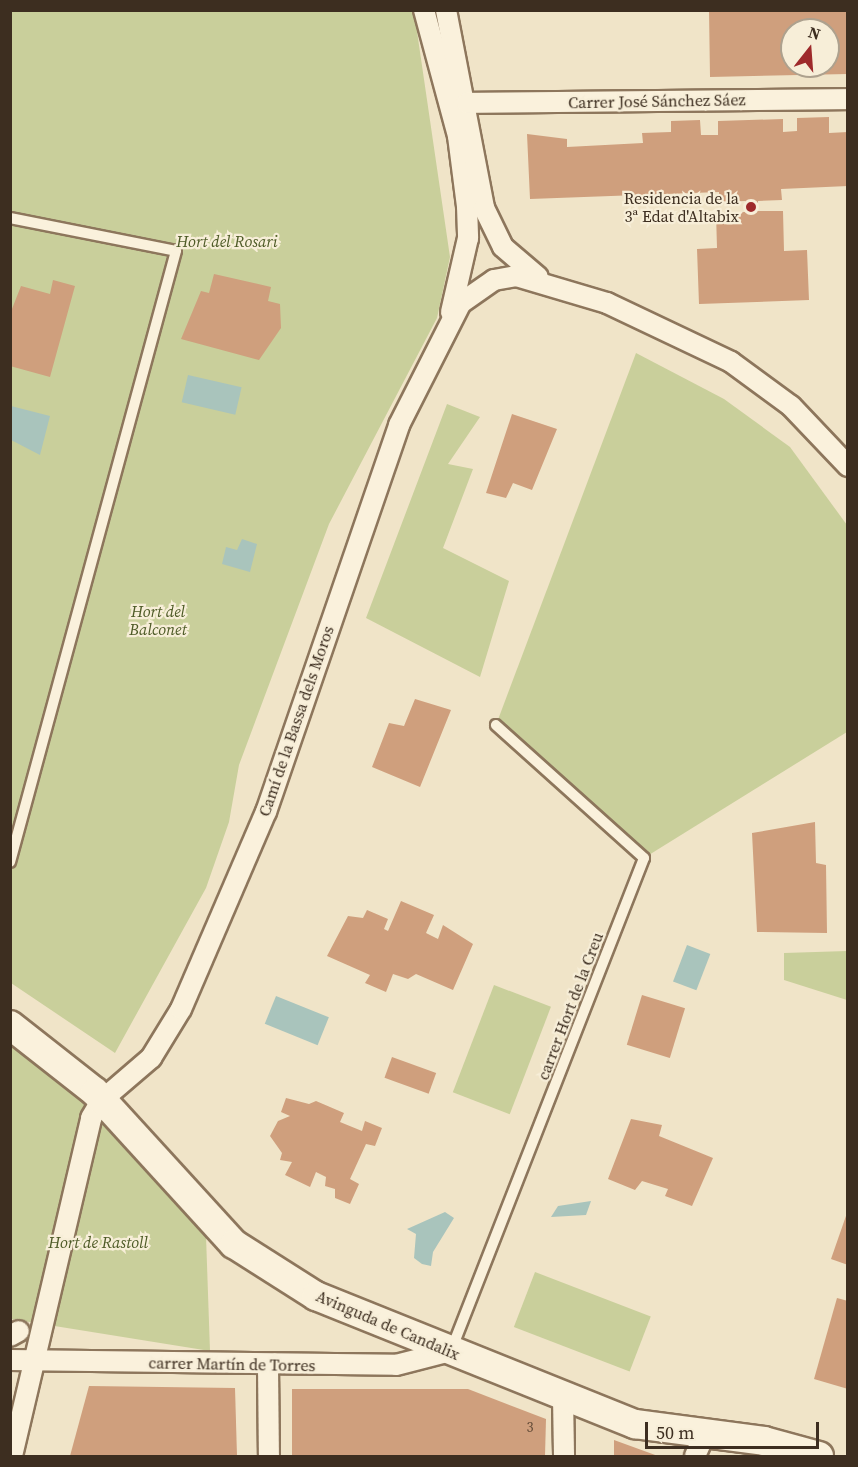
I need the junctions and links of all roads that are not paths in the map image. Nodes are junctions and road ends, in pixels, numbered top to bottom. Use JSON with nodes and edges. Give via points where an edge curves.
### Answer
{"nodes":[{"id":1,"x":424,"y":10,"type":"edge"},
{"id":2,"x":446,"y":10,"type":"edge"},
{"id":3,"x":848,"y":99,"type":"edge"},
{"id":4,"x":467,"y":103,"type":"junction"},
{"id":5,"x":10,"y":218,"type":"edge"},
{"id":6,"x":543,"y":280,"type":"junction"},
{"id":7,"x":450,"y":318,"type":"junction"},
{"id":8,"x":848,"y":466,"type":"edge"},
{"id":9,"x":496,"y":725,"type":"dead end"},
{"id":10,"x":10,"y":862,"type":"edge"},
{"id":11,"x":10,"y":1025,"type":"edge"},
{"id":12,"x":102,"y":1100,"type":"junction"},
{"id":13,"x":451,"y":1351,"type":"junction"},
{"id":14,"x":10,"y":1360,"type":"edge"},
{"id":15,"x":32,"y":1360,"type":"junction"},
{"id":16,"x":268,"y":1366,"type":"junction"},
{"id":17,"x":563,"y":1396,"type":"junction"},
{"id":18,"x":700,"y":1445,"type":"edge"},
{"id":19,"x":12,"y":1456,"type":"edge"},
{"id":20,"x":269,"y":1456,"type":"edge"},
{"id":21,"x":564,"y":1456,"type":"edge"},
{"id":22,"x":819,"y":1456,"type":"edge"}],
"edges":[{"from":1,"to":7,"type":"street","name":"Camí de la Bassa dels Moros","via":[[458,136],[467,206],[468,238]]},
{"from":2,"to":4,"type":"street"},
{"from":3,"to":4,"type":"street","name":"Carrer José Sánchez Sáez"},
{"from":4,"to":6,"type":"street","via":[[492,229],[517,262]]},
{"from":5,"to":10,"type":"lane","via":[[176,251]]},
{"from":6,"to":7,"type":"street","name":"Camí de la Bassa dels Moros","via":[[494,280],[472,292]]},
{"from":6,"to":8,"type":"street","via":[[607,303],[731,362],[791,406]]},
{"from":7,"to":12,"type":"street","name":"Camí de la Bassa dels Moros","via":[[399,426],[266,812],[181,1009],[151,1058]]},
{"from":9,"to":13,"type":"lane","name":"carrer Hort de la Creu","via":[[644,858]]},
{"from":11,"to":12,"type":"main road","name":"Avinguda de Candalix"},
{"from":12,"to":13,"type":"main road","name":"Avinguda de Candalix","via":[[234,1244],[316,1296]]},
{"from":12,"to":15,"type":"street","via":[[80,1148]]},
{"from":13,"to":16,"type":"street","name":"carrer Martín de Torres","via":[[396,1365]]},
{"from":13,"to":17,"type":"main road","name":"Avinguda de Candalix"},
{"from":14,"to":15,"type":"street","name":"carrer Martín de Torres"},
{"from":15,"to":16,"type":"street","name":"carrer Martín de Torres"},
{"from":15,"to":19,"type":"street"},
{"from":16,"to":20,"type":"street"},
{"from":17,"to":18,"type":"main road","name":"Avinguda de Candalix"},
{"from":17,"to":21,"type":"street"},
{"from":18,"to":22,"type":"main road","name":"Avinguda de Candalix"}]}
